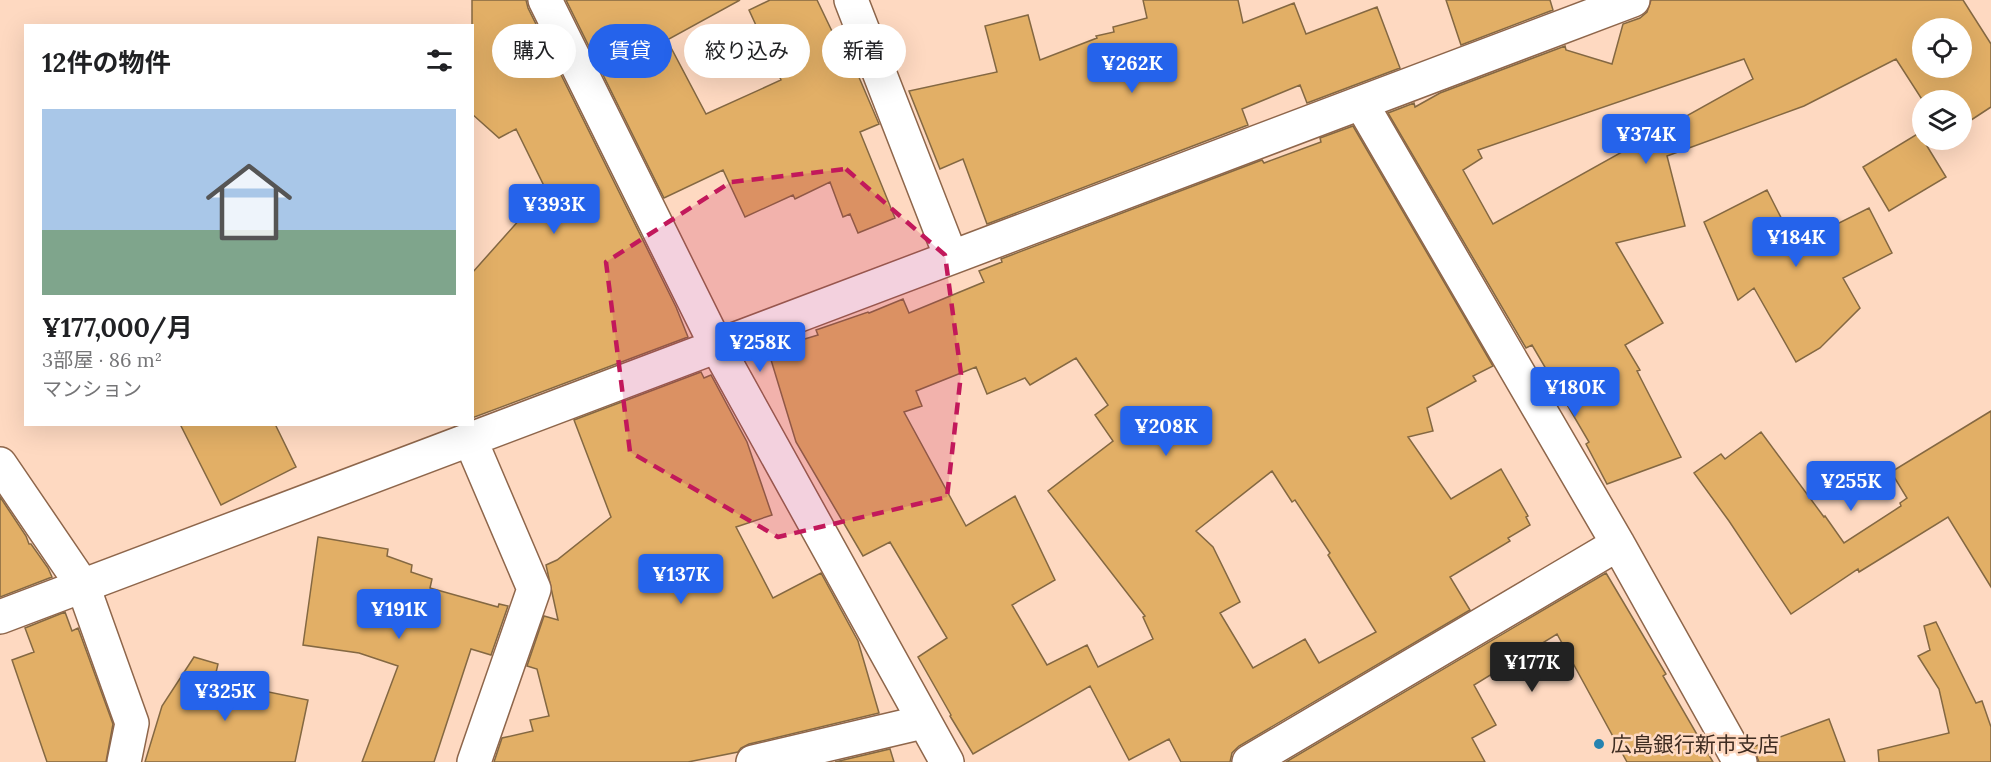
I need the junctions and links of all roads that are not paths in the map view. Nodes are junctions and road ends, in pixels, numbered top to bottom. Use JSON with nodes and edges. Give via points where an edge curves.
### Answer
{"nodes":[{"id":1,"x":545,"y":0,"type":"edge"},
{"id":2,"x":851,"y":0,"type":"edge"},
{"id":3,"x":1633,"y":0,"type":"edge"},
{"id":4,"x":1361,"y":103,"type":"junction"},
{"id":5,"x":951,"y":257,"type":"junction"},
{"id":6,"x":716,"y":345,"type":"junction"},
{"id":7,"x":470,"y":439,"type":"junction"},
{"id":8,"x":0,"y":464,"type":"edge"},
{"id":9,"x":1618,"y":544,"type":"junction"},
{"id":10,"x":83,"y":586,"type":"junction"},
{"id":11,"x":0,"y":617,"type":"edge"},
{"id":12,"x":923,"y":722,"type":"junction"},
{"id":13,"x":124,"y":762,"type":"edge"},
{"id":14,"x":474,"y":762,"type":"edge"},
{"id":15,"x":753,"y":762,"type":"edge"},
{"id":16,"x":946,"y":762,"type":"edge"},
{"id":17,"x":1249,"y":762,"type":"edge"},
{"id":18,"x":1740,"y":762,"type":"edge"}],
"edges":[{"from":1,"to":6,"type":"street"},
{"from":2,"to":5,"type":"street"},
{"from":3,"to":4,"type":"street"},
{"from":4,"to":5,"type":"street"},
{"from":4,"to":9,"type":"street"},
{"from":5,"to":6,"type":"street"},
{"from":6,"to":7,"type":"street"},
{"from":6,"to":12,"type":"street"},
{"from":7,"to":10,"type":"street"},
{"from":7,"to":14,"type":"street","via":[[534,589]]},
{"from":8,"to":10,"type":"street"},
{"from":9,"to":17,"type":"street"},
{"from":9,"to":18,"type":"street"},
{"from":10,"to":11,"type":"street"},
{"from":10,"to":13,"type":"street","via":[[132,723]]},
{"from":12,"to":15,"type":"street"},
{"from":12,"to":16,"type":"street"}]}
